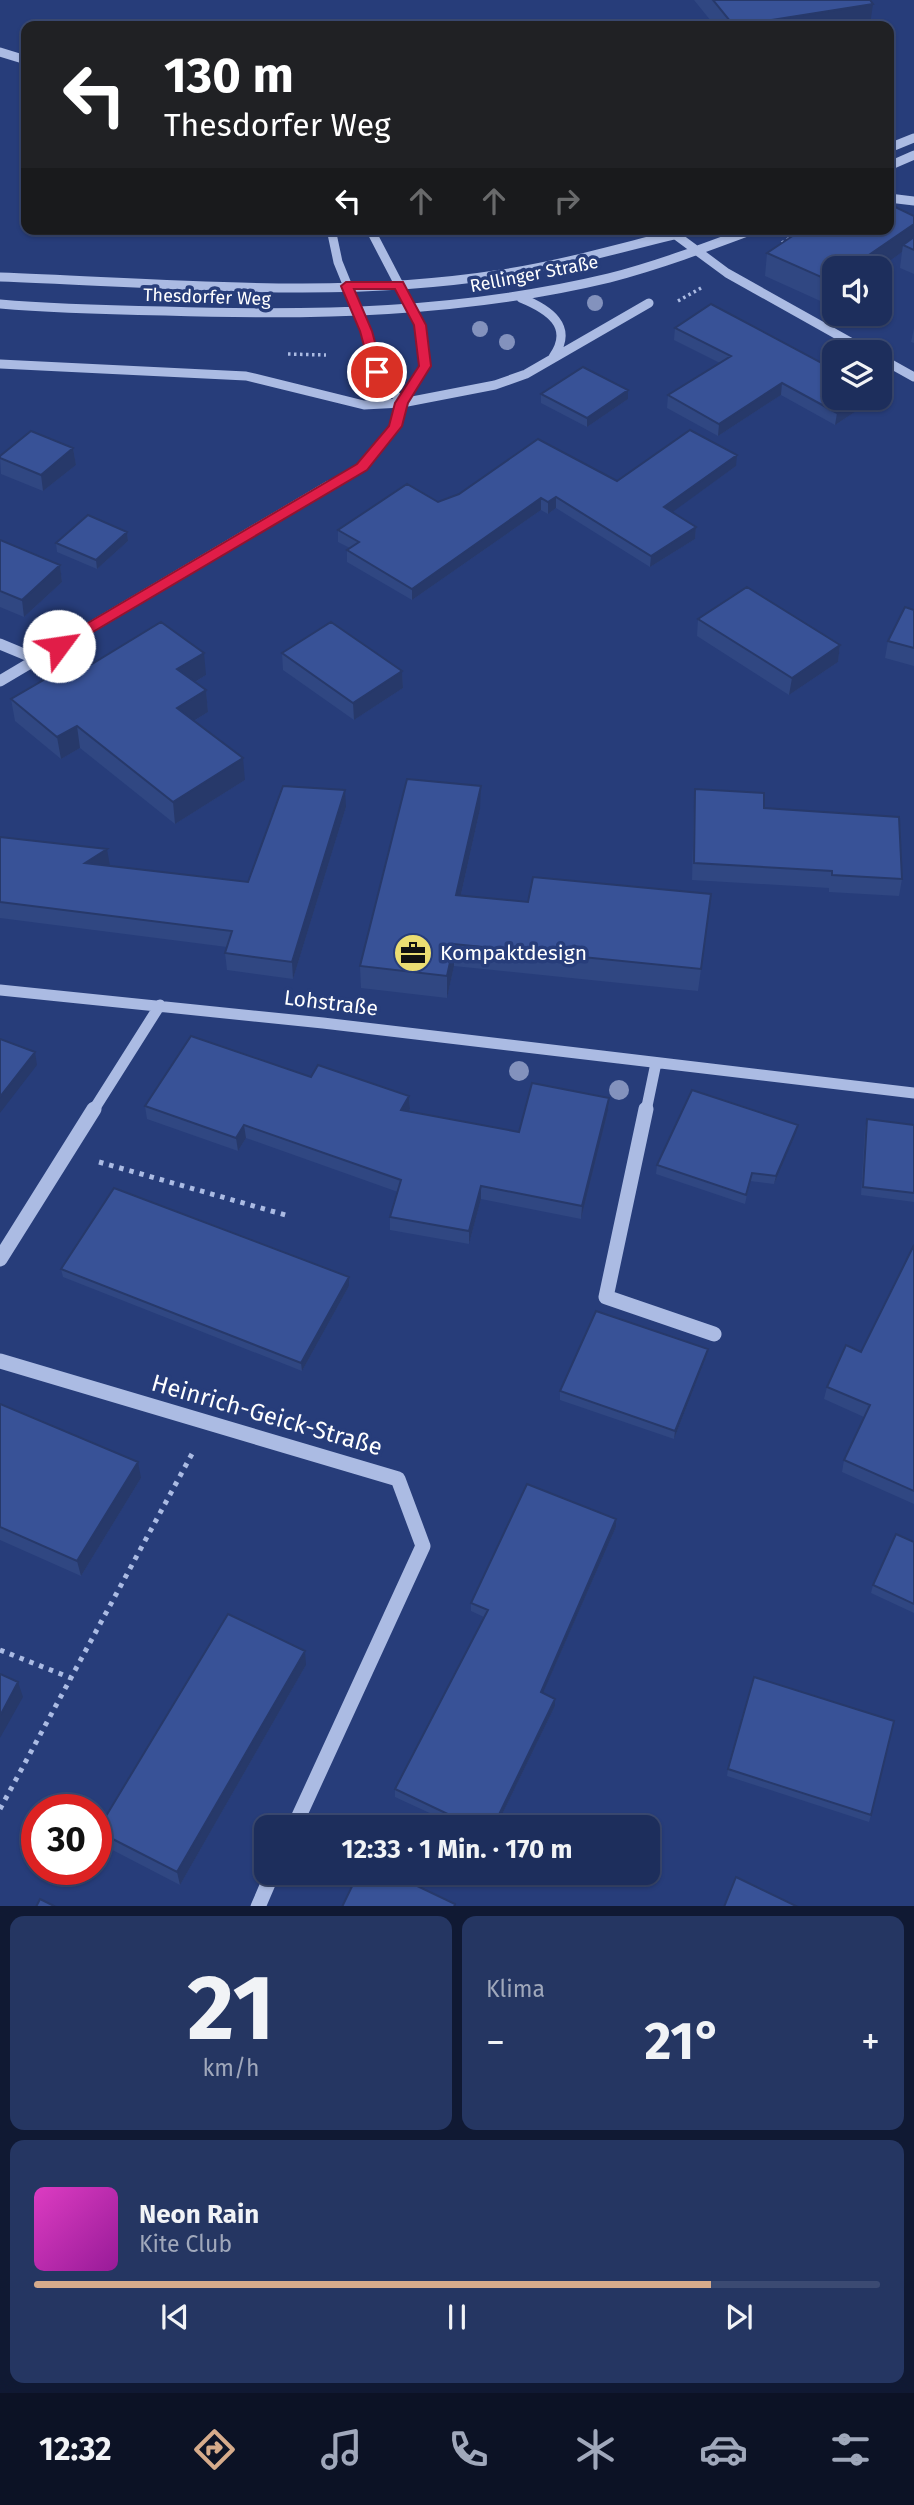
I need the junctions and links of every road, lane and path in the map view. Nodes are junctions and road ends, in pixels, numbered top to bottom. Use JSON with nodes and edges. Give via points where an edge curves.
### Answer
{"nodes":[{"id":1,"x":0,"y":52,"type":"edge"},
{"id":2,"x":21,"y":58,"type":"edge"},
{"id":3,"x":914,"y":138,"type":"edge"},
{"id":4,"x":894,"y":146,"type":"edge"},
{"id":5,"x":914,"y":155,"type":"edge"},
{"id":6,"x":894,"y":164,"type":"edge"},
{"id":7,"x":894,"y":199,"type":"edge"},
{"id":8,"x":914,"y":201,"type":"edge"},
{"id":9,"x":333,"y":235,"type":"edge"},
{"id":10,"x":373,"y":235,"type":"edge"},
{"id":11,"x":680,"y":235,"type":"edge"},
{"id":12,"x":741,"y":235,"type":"edge"},
{"id":13,"x":677,"y":236,"type":"junction"},
{"id":14,"x":699,"y":253,"type":"junction"},
{"id":15,"x":0,"y":277,"type":"edge"},
{"id":16,"x":399,"y":285,"type":"junction"},
{"id":17,"x":346,"y":286,"type":"junction"},
{"id":18,"x":520,"y":298,"type":"junction"},
{"id":19,"x":649,"y":303,"type":"dead end"},
{"id":20,"x":0,"y":304,"type":"edge"},
{"id":21,"x":413,"y":310,"type":"junction"},
{"id":22,"x":359,"y":314,"type":"junction"},
{"id":23,"x":847,"y":340,"type":"edge"},
{"id":24,"x":553,"y":357,"type":"junction"},
{"id":25,"x":0,"y":364,"type":"edge"},
{"id":26,"x":892,"y":365,"type":"edge"},
{"id":27,"x":914,"y":377,"type":"edge"},
{"id":28,"x":402,"y":403,"type":"junction"},
{"id":29,"x":0,"y":644,"type":"edge"},
{"id":30,"x":36,"y":659,"type":"junction"},
{"id":31,"x":0,"y":681,"type":"edge"},
{"id":32,"x":0,"y":990,"type":"edge"},
{"id":33,"x":160,"y":1005,"type":"junction"},
{"id":34,"x":656,"y":1063,"type":"junction"},
{"id":35,"x":914,"y":1093,"type":"edge"},
{"id":36,"x":64,"y":1153,"type":"junction"},
{"id":37,"x":289,"y":1216,"type":"dead end"},
{"id":38,"x":0,"y":1259,"type":"edge"},
{"id":39,"x":714,"y":1334,"type":"dead end"},
{"id":40,"x":0,"y":1361,"type":"edge"},
{"id":41,"x":209,"y":1423,"type":"junction"},
{"id":42,"x":0,"y":1650,"type":"edge"},
{"id":43,"x":71,"y":1678,"type":"junction"},
{"id":44,"x":0,"y":1809,"type":"edge"},
{"id":45,"x":300,"y":1815,"type":"edge"},
{"id":46,"x":267,"y":1885,"type":"edge"},
{"id":47,"x":258,"y":1906,"type":"edge"}],
"edges":[{"from":1,"to":2,"type":"street"},
{"from":3,"to":4,"type":"street"},
{"from":5,"to":6,"type":"street"},
{"from":7,"to":8,"type":"street"},
{"from":9,"to":17,"type":"street"},
{"from":10,"to":16,"type":"street"},
{"from":11,"to":13,"type":"street","name":"Rellinger Straße"},
{"from":12,"to":14,"type":"street","name":"Rellinger Straße"},
{"from":13,"to":14,"type":"street"},
{"from":13,"to":16,"type":"street","name":"Rellinger Straße","via":[[503,274]]},
{"from":14,"to":18,"type":"street","name":"Rellinger Straße"},
{"from":14,"to":23,"type":"street"},
{"from":15,"to":17,"type":"street","name":"Thesdorfer Weg"},
{"from":16,"to":17,"type":"street","name":"Thesdorfer Weg"},
{"from":16,"to":21,"type":"street"},
{"from":17,"to":22,"type":"street"},
{"from":18,"to":21,"type":"street","name":"Rellinger Straße"},
{"from":18,"to":24,"type":"street","via":[[537,304],[559,326],[562,341]]},
{"from":19,"to":24,"type":"street"},
{"from":20,"to":22,"type":"street","name":"Thesdorfer Weg","via":[[217,314]]},
{"from":21,"to":22,"type":"street","name":"Thesdorfer Weg"},
{"from":21,"to":28,"type":"street","via":[[420,325],[425,366]]},
{"from":22,"to":28,"type":"street","via":[[377,372]]},
{"from":24,"to":28,"type":"street","via":[[526,374],[495,385]]},
{"from":25,"to":28,"type":"street","via":[[246,376],[365,405]]},
{"from":26,"to":27,"type":"street"},
{"from":28,"to":30,"type":"street","via":[[396,426],[362,467]]},
{"from":29,"to":30,"type":"street"},
{"from":30,"to":31,"type":"street"},
{"from":32,"to":33,"type":"street","name":"Lohstraße"},
{"from":33,"to":34,"type":"street","name":"Lohstraße"},
{"from":33,"to":36,"type":"street"},
{"from":34,"to":35,"type":"street","name":"Lohstraße"},
{"from":34,"to":39,"type":"street","via":[[606,1297]]},
{"from":36,"to":37,"type":"path"},
{"from":36,"to":38,"type":"street"},
{"from":40,"to":41,"type":"street","name":"Heinrich-Geick-Straße"},
{"from":41,"to":43,"type":"path"},
{"from":41,"to":45,"type":"street","name":"Heinrich-Geick-Straße","via":[[398,1479],[423,1546]]},
{"from":42,"to":43,"type":"path"},
{"from":43,"to":44,"type":"path"},
{"from":46,"to":47,"type":"street"}]}
